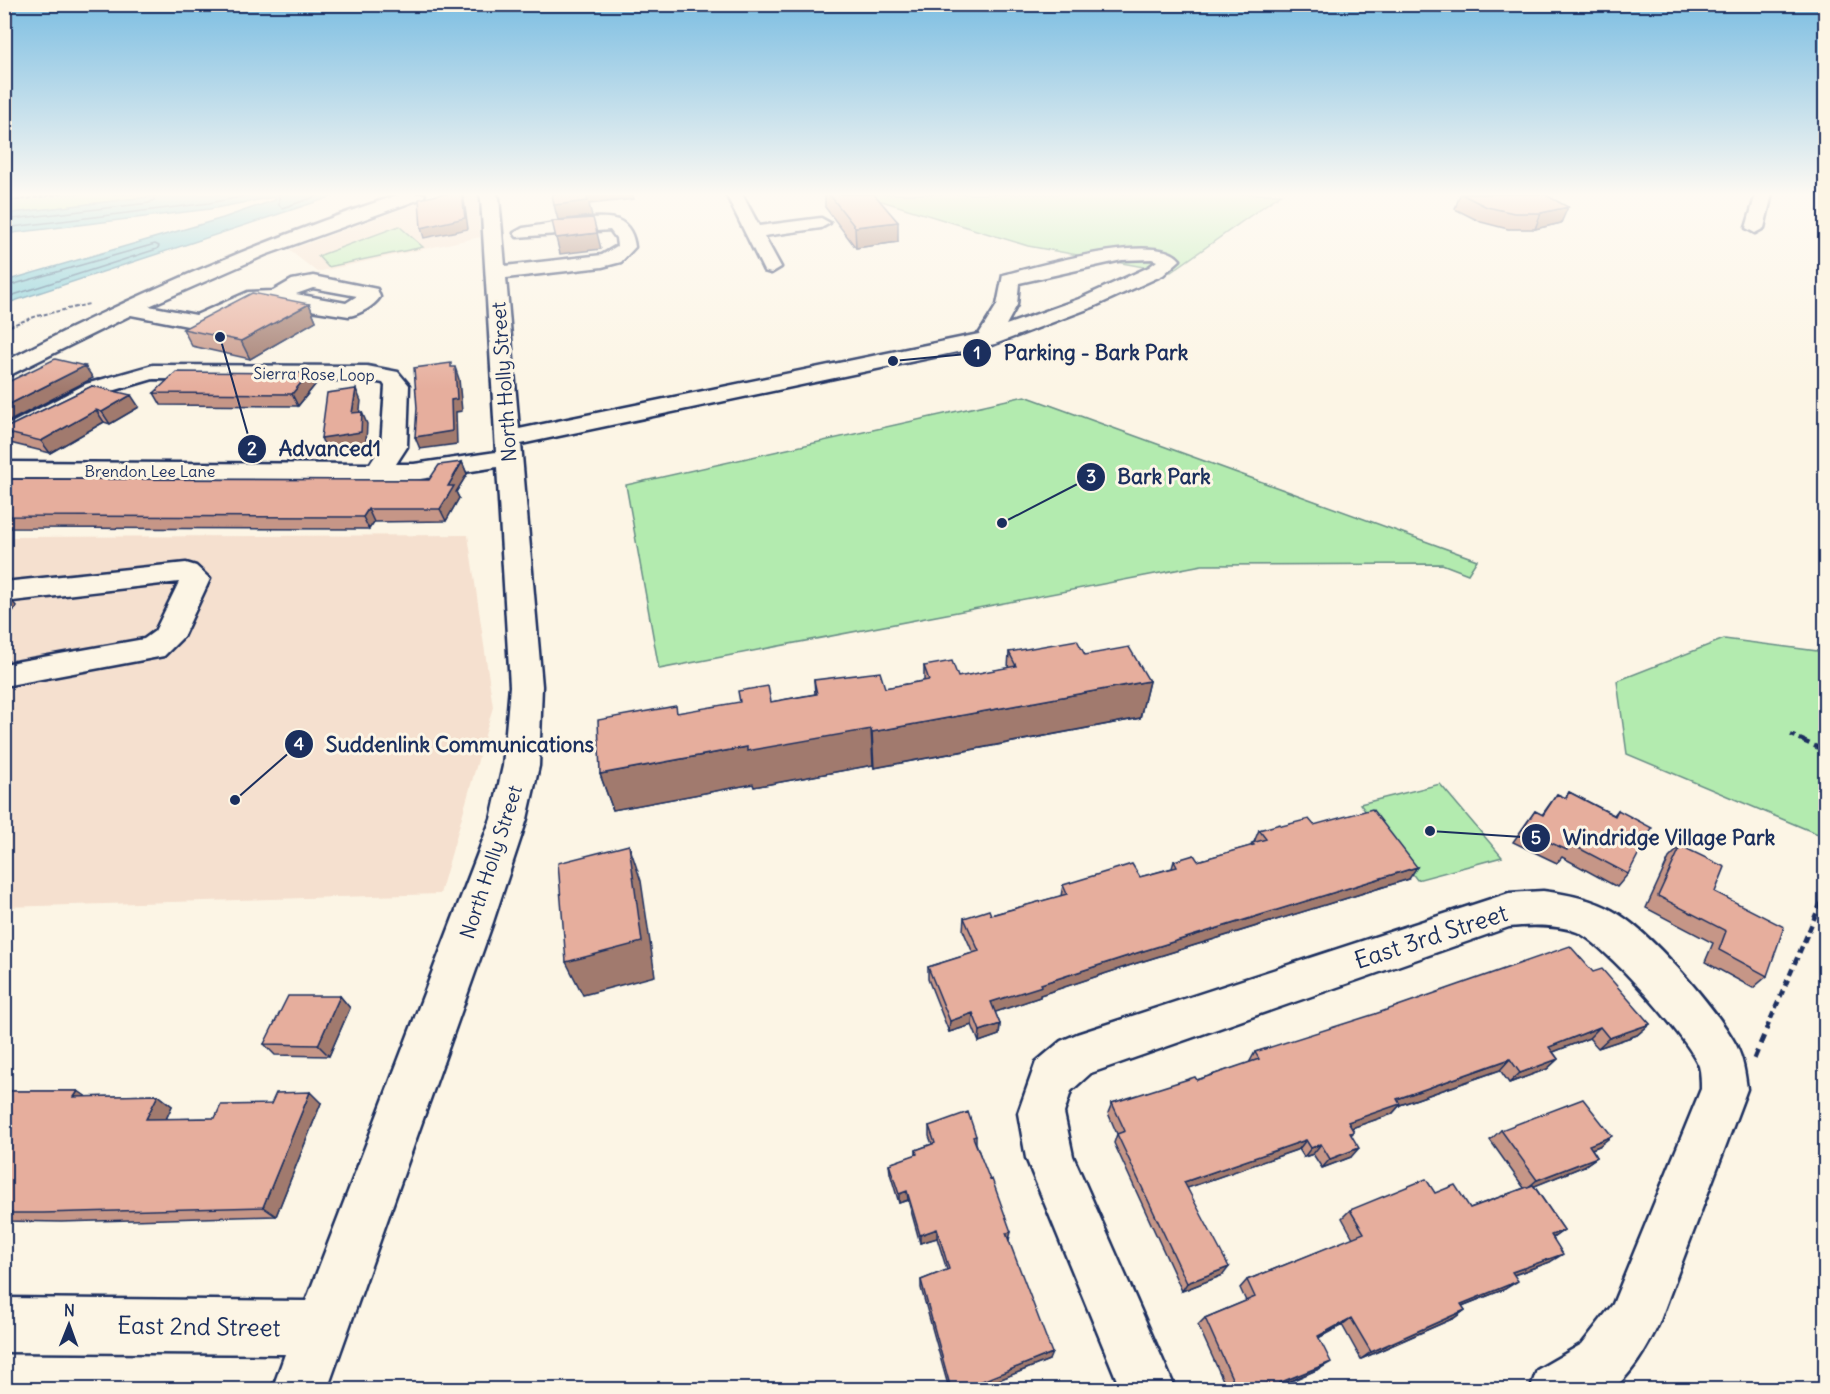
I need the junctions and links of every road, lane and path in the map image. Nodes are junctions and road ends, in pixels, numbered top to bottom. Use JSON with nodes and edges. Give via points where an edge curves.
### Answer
{"nodes":[{"id":1,"x":243,"y":259,"type":"edge"},
{"id":2,"x":500,"y":259,"type":"edge"},
{"id":3,"x":610,"y":259,"type":"edge"},
{"id":4,"x":767,"y":259,"type":"edge"},
{"id":5,"x":1099,"y":259,"type":"edge"},
{"id":6,"x":1168,"y":259,"type":"edge"},
{"id":7,"x":771,"y":267,"type":"dead end"},
{"id":8,"x":496,"y":273,"type":"junction"},
{"id":9,"x":277,"y":297,"type":"edge"},
{"id":10,"x":127,"y":308,"type":"junction"},
{"id":11,"x":198,"y":321,"type":"junction"},
{"id":12,"x":173,"y":335,"type":"dead end"},
{"id":13,"x":987,"y":339,"type":"junction"},
{"id":14,"x":4,"y":371,"type":"edge"},
{"id":15,"x":4,"y":437,"type":"edge"},
{"id":16,"x":509,"y":448,"type":"junction"},
{"id":17,"x":4,"y":470,"type":"edge"},
{"id":18,"x":377,"y":473,"type":"junction"},
{"id":19,"x":4,"y":592,"type":"edge"},
{"id":20,"x":4,"y":675,"type":"edge"},
{"id":21,"x":1791,"y":735,"type":"dead end"},
{"id":22,"x":1826,"y":751,"type":"edge"},
{"id":23,"x":1826,"y":891,"type":"edge"},
{"id":24,"x":1744,"y":1062,"type":"dead end"},
{"id":25,"x":4,"y":1325,"type":"edge"},
{"id":26,"x":321,"y":1328,"type":"junction"},
{"id":27,"x":299,"y":1389,"type":"edge"},
{"id":28,"x":1149,"y":1389,"type":"edge"},
{"id":29,"x":1557,"y":1389,"type":"edge"}],
"edges":[{"from":1,"to":10,"type":"street"},
{"from":2,"to":8,"type":"street","name":"North Holly Street"},
{"from":3,"to":8,"type":"street"},
{"from":4,"to":7,"type":"street"},
{"from":5,"to":13,"type":"street","name":"Brendon Lee Lane","via":[[1010,279],[1007,305]]},
{"from":6,"to":13,"type":"street","name":"Brendon Lee Lane","via":[[1156,271],[1086,303]]},
{"from":8,"to":16,"type":"street","name":"North Holly Street"},
{"from":9,"to":11,"type":"street","via":[[255,296]]},
{"from":10,"to":11,"type":"street"},
{"from":10,"to":14,"type":"street"},
{"from":11,"to":12,"type":"street"},
{"from":13,"to":16,"type":"street","name":"Brendon Lee Lane"},
{"from":15,"to":18,"type":"street","name":"Sierra Rose Loop","via":[[103,384],[128,376],[153,372],[367,373],[390,377],[397,385],[394,447]]},
{"from":16,"to":18,"type":"street","name":"Brendon Lee Lane","via":[[414,472]]},
{"from":16,"to":26,"type":"street","name":"North Holly Street","via":[[526,686],[518,777],[509,819],[473,922]]},
{"from":17,"to":18,"type":"street","name":"Brendon Lee Lane"},
{"from":19,"to":20,"type":"street","via":[[186,572],[195,579],[167,637],[153,648]]},
{"from":21,"to":22,"type":"path"},
{"from":23,"to":24,"type":"path","via":[[1753,1063]]},
{"from":25,"to":26,"type":"street","name":"East 2nd Street"},
{"from":26,"to":27,"type":"street","name":"North Holly Street"},
{"from":28,"to":29,"type":"street","name":"East 3rd Street","via":[[1050,1158],[1041,1113],[1052,1078],[1077,1056],[1509,910],[1535,906],[1600,923],[1624,943],[1695,1024],[1720,1060],[1724,1089],[1632,1323],[1601,1363]]}]}
